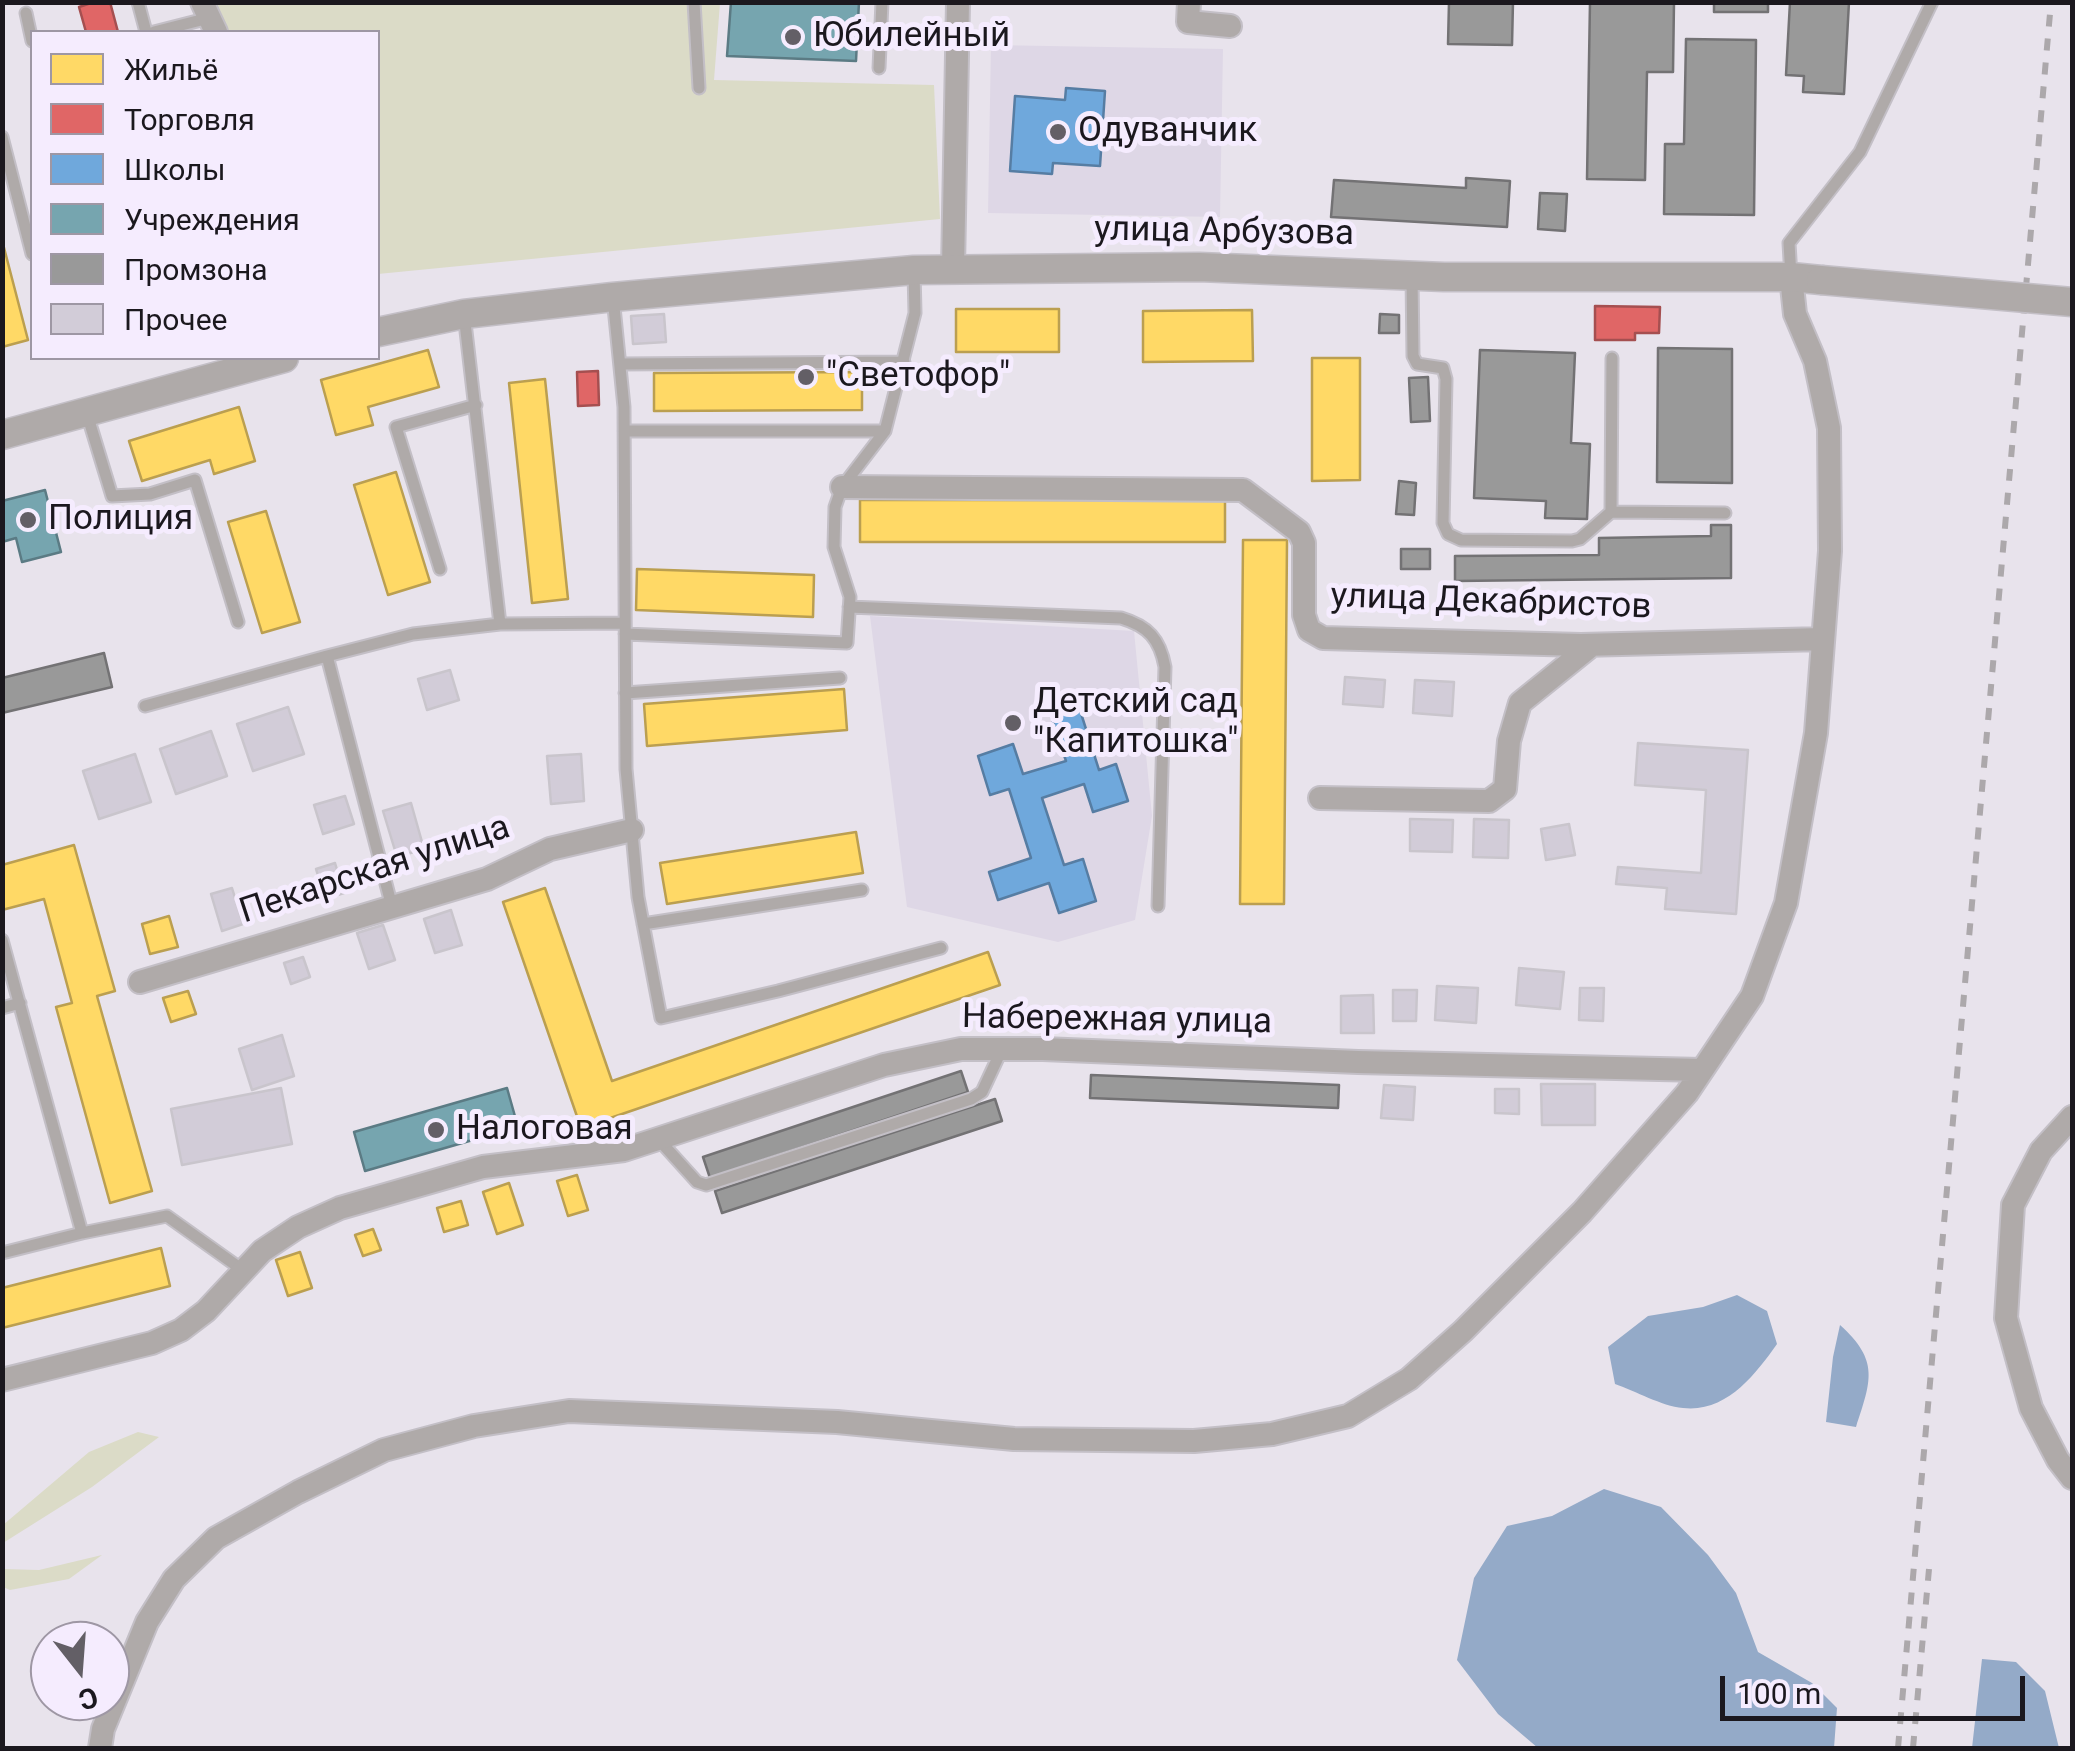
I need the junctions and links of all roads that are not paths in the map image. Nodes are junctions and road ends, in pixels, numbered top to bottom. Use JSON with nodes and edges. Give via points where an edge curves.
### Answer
{"nodes":[{"id":1,"x":138,"y":2,"type":"edge"},
{"id":2,"x":694,"y":2,"type":"edge"},
{"id":3,"x":882,"y":2,"type":"edge"},
{"id":4,"x":958,"y":2,"type":"edge"},
{"id":5,"x":1189,"y":2,"type":"edge"},
{"id":6,"x":1932,"y":2,"type":"edge"},
{"id":7,"x":26,"y":13,"type":"dead end"},
{"id":8,"x":209,"y":18,"type":"edge"},
{"id":9,"x":1230,"y":26,"type":"dead end"},
{"id":10,"x":145,"y":30,"type":"edge"},
{"id":11,"x":162,"y":30,"type":"edge"},
{"id":12,"x":30,"y":32,"type":"edge"},
{"id":13,"x":878,"y":68,"type":"dead end"},
{"id":14,"x":699,"y":88,"type":"dead end"},
{"id":15,"x":2,"y":137,"type":"edge"},
{"id":16,"x":30,"y":246,"type":"edge"},
{"id":17,"x":953,"y":268,"type":"junction"},
{"id":18,"x":914,"y":270,"type":"junction"},
{"id":19,"x":1412,"y":276,"type":"junction"},
{"id":20,"x":1790,"y":278,"type":"junction"},
{"id":21,"x":613,"y":297,"type":"junction"},
{"id":22,"x":2072,"y":302,"type":"edge"},
{"id":23,"x":464,"y":314,"type":"junction"},
{"id":24,"x":380,"y":332,"type":"edge"},
{"id":25,"x":1612,"y":358,"type":"dead end"},
{"id":26,"x":277,"y":360,"type":"edge"},
{"id":27,"x":904,"y":362,"type":"junction"},
{"id":28,"x":620,"y":364,"type":"junction"},
{"id":29,"x":476,"y":404,"type":"junction"},
{"id":30,"x":88,"y":414,"type":"junction"},
{"id":31,"x":624,"y":431,"type":"junction"},
{"id":32,"x":885,"y":431,"type":"junction"},
{"id":33,"x":2,"y":435,"type":"edge"},
{"id":34,"x":842,"y":487,"type":"junction"},
{"id":35,"x":1610,"y":512,"type":"junction"},
{"id":36,"x":1725,"y":514,"type":"dead end"},
{"id":37,"x":440,"y":569,"type":"dead end"},
{"id":38,"x":850,"y":607,"type":"junction"},
{"id":39,"x":238,"y":622,"type":"dead end"},
{"id":40,"x":500,"y":624,"type":"junction"},
{"id":41,"x":624,"y":629,"type":"junction"},
{"id":42,"x":1823,"y":639,"type":"junction"},
{"id":43,"x":1592,"y":644,"type":"junction"},
{"id":44,"x":328,"y":656,"type":"junction"},
{"id":45,"x":840,"y":678,"type":"dead end"},
{"id":46,"x":625,"y":693,"type":"junction"},
{"id":47,"x":146,"y":706,"type":"dead end"},
{"id":48,"x":1320,"y":798,"type":"dead end"},
{"id":49,"x":632,"y":830,"type":"junction"},
{"id":50,"x":862,"y":890,"type":"dead end"},
{"id":51,"x":1158,"y":906,"type":"dead end"},
{"id":52,"x":392,"y":907,"type":"junction"},
{"id":53,"x":643,"y":924,"type":"junction"},
{"id":54,"x":2,"y":940,"type":"edge"},
{"id":55,"x":941,"y":948,"type":"dead end"},
{"id":56,"x":140,"y":982,"type":"dead end"},
{"id":57,"x":20,"y":1004,"type":"junction"},
{"id":58,"x":2,"y":1008,"type":"edge"},
{"id":59,"x":1002,"y":1049,"type":"junction"},
{"id":60,"x":1702,"y":1070,"type":"junction"},
{"id":61,"x":2072,"y":1117,"type":"edge"},
{"id":62,"x":660,"y":1141,"type":"junction"},
{"id":63,"x":82,"y":1233,"type":"junction"},
{"id":64,"x":2,"y":1252,"type":"edge"},
{"id":65,"x":244,"y":1271,"type":"junction"},
{"id":66,"x":2,"y":1380,"type":"edge"},
{"id":67,"x":2072,"y":1478,"type":"edge"},
{"id":68,"x":100,"y":1748,"type":"edge"}],
"edges":[{"from":1,"to":10,"type":"lane"},
{"from":2,"to":14,"type":"lane"},
{"from":3,"to":13,"type":"lane"},
{"from":4,"to":17,"type":"street"},
{"from":5,"to":9,"type":"street","via":[[1188,22]]},
{"from":6,"to":20,"type":"lane","via":[[1860,152],[1789,243]]},
{"from":7,"to":12,"type":"lane"},
{"from":8,"to":11,"type":"lane"},
{"from":15,"to":16,"type":"lane"},
{"from":17,"to":18,"type":"street","name":"улица Арбузова"},
{"from":17,"to":19,"type":"street","name":"улица Арбузова","via":[[1199,267]]},
{"from":18,"to":21,"type":"street","name":"улица Арбузова"},
{"from":18,"to":27,"type":"lane","via":[[915,313]]},
{"from":19,"to":20,"type":"street","name":"улица Арбузова"},
{"from":19,"to":35,"type":"lane","via":[[1413,356],[1417,364],[1443,368],[1446,378],[1448,534],[1461,540],[1580,540]]},
{"from":20,"to":22,"type":"street","name":"улица Арбузова","bridge":true},
{"from":20,"to":42,"type":"street","via":[[1829,428]]},
{"from":21,"to":23,"type":"street","name":"улица Арбузова"},
{"from":21,"to":28,"type":"lane"},
{"from":23,"to":24,"type":"street","name":"улица Арбузова"},
{"from":23,"to":29,"type":"lane"},
{"from":25,"to":35,"type":"lane"},
{"from":26,"to":30,"type":"street"},
{"from":27,"to":28,"type":"lane"},
{"from":27,"to":32,"type":"lane"},
{"from":28,"to":31,"type":"lane"},
{"from":29,"to":37,"type":"lane","via":[[396,427]]},
{"from":29,"to":40,"type":"lane"},
{"from":30,"to":33,"type":"street"},
{"from":30,"to":39,"type":"lane","via":[[112,496],[150,494],[196,480]]},
{"from":31,"to":32,"type":"lane"},
{"from":31,"to":41,"type":"lane"},
{"from":32,"to":34,"type":"lane"},
{"from":34,"to":38,"type":"lane","via":[[832,527]]},
{"from":34,"to":43,"type":"street","name":"улица Декабристов","via":[[1243,490],[1299,532],[1304,615],[1309,630],[1323,638]]},
{"from":35,"to":36,"type":"lane"},
{"from":38,"to":41,"type":"lane","via":[[847,642]]},
{"from":38,"to":51,"type":"lane","via":[[1121,618],[1147,628],[1165,667]]},
{"from":40,"to":41,"type":"lane"},
{"from":40,"to":44,"type":"lane","via":[[413,634]]},
{"from":41,"to":46,"type":"lane"},
{"from":42,"to":43,"type":"street","name":"улица Декабристов"},
{"from":42,"to":60,"type":"street","via":[[1816,733],[1786,903],[1752,996]]},
{"from":43,"to":48,"type":"street","via":[[1520,703],[1505,789],[1489,800]]},
{"from":44,"to":47,"type":"lane"},
{"from":44,"to":52,"type":"lane"},
{"from":45,"to":46,"type":"lane"},
{"from":46,"to":49,"type":"lane"},
{"from":49,"to":52,"type":"street","name":"Пекарская улица","via":[[550,849],[487,879]]},
{"from":49,"to":53,"type":"lane"},
{"from":50,"to":53,"type":"lane"},
{"from":52,"to":56,"type":"street","name":"Пекарская улица"},
{"from":53,"to":55,"type":"lane","via":[[661,1018]]},
{"from":54,"to":57,"type":"lane"},
{"from":57,"to":58,"type":"lane"},
{"from":57,"to":63,"type":"lane"},
{"from":59,"to":60,"type":"street","name":"Набережная улица"},
{"from":59,"to":62,"type":"street","name":"Набережная улица","via":[[961,1049],[884,1066]]},
{"from":59,"to":62,"type":"lane","via":[[982,1092],[971,1098],[706,1185]]},
{"from":60,"to":68,"type":"street","via":[[1582,1212],[1463,1331],[1409,1379],[1348,1416],[1272,1434],[1194,1441],[1014,1439],[837,1422],[569,1411],[474,1426],[384,1450],[216,1538],[174,1579],[147,1622]]},
{"from":61,"to":67,"type":"street","via":[[2041,1152],[2013,1205],[2006,1318],[2031,1408]]},
{"from":62,"to":65,"type":"street","name":"Набережная улица","via":[[483,1167],[340,1208],[298,1227]]},
{"from":63,"to":64,"type":"lane"},
{"from":63,"to":65,"type":"lane","via":[[167,1216]]},
{"from":65,"to":66,"type":"street","name":"Набережная улица","via":[[181,1330]]}]}
